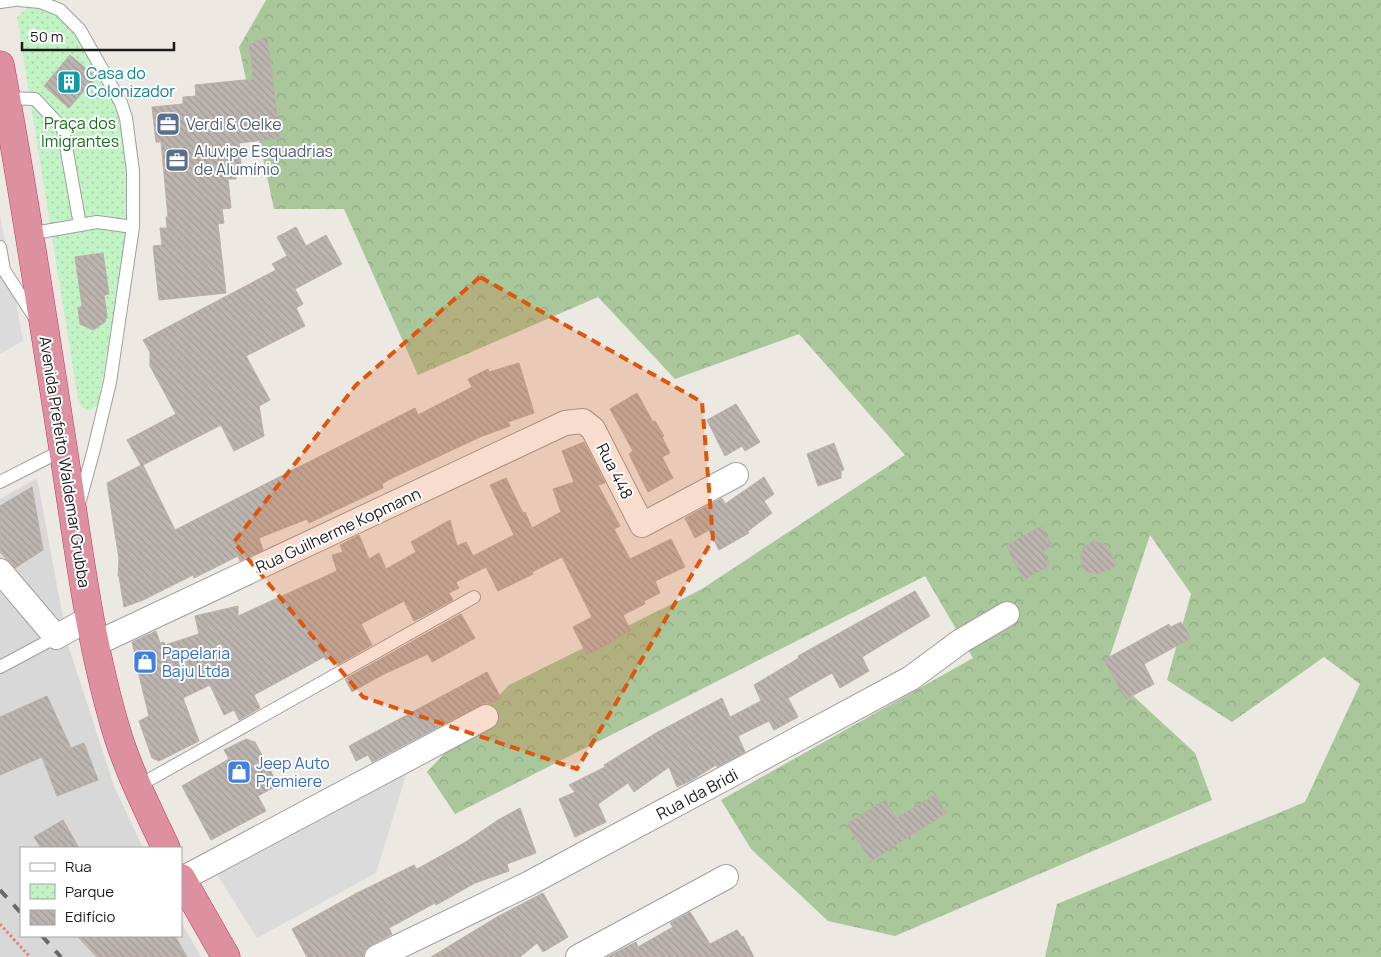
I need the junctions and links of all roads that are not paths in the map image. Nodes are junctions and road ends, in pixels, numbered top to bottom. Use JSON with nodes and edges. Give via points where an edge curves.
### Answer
{"nodes":[{"id":1,"x":14,"y":0,"type":"edge"},
{"id":2,"x":19,"y":0,"type":"edge"},
{"id":3,"x":0,"y":2,"type":"edge"},
{"id":4,"x":0,"y":66,"type":"edge"},
{"id":5,"x":3,"y":103,"type":"edge"},
{"id":6,"x":80,"y":225,"type":"junction"},
{"id":7,"x":133,"y":227,"type":"junction"},
{"id":8,"x":29,"y":234,"type":"junction"},
{"id":9,"x":0,"y":247,"type":"edge"},
{"id":10,"x":45,"y":333,"type":"junction"},
{"id":11,"x":583,"y":420,"type":"joint"},
{"id":12,"x":63,"y":450,"type":"junction"},
{"id":13,"x":736,"y":475,"type":"dead end"},
{"id":14,"x":0,"y":482,"type":"edge"},
{"id":15,"x":74,"y":520,"type":"junction"},
{"id":16,"x":0,"y":571,"type":"edge"},
{"id":17,"x":474,"y":597,"type":"dead end"},
{"id":18,"x":1007,"y":614,"type":"dead end"},
{"id":19,"x":90,"y":618,"type":"junction"},
{"id":20,"x":56,"y":637,"type":"junction"},
{"id":21,"x":96,"y":644,"type":"junction"},
{"id":22,"x":0,"y":667,"type":"edge"},
{"id":23,"x":486,"y":717,"type":"dead end"},
{"id":24,"x":138,"y":786,"type":"junction"},
{"id":25,"x":166,"y":847,"type":"edge"},
{"id":26,"x":726,"y":877,"type":"dead end"},
{"id":27,"x":182,"y":879,"type":"edge"},
{"id":28,"x":226,"y":957,"type":"edge"},
{"id":29,"x":377,"y":957,"type":"edge"},
{"id":30,"x":578,"y":957,"type":"edge"}],
"edges":[{"from":1,"to":3,"type":"lane"},
{"from":2,"to":7,"type":"lane","via":[[40,2],[60,10],[80,30],[121,103],[133,171]]},
{"from":4,"to":5,"type":"highway","name":"Avenida Prefeito Waldemar Grubba"},
{"from":5,"to":6,"type":"lane","via":[[35,99],[63,129]]},
{"from":5,"to":8,"type":"highway","name":"Avenida Prefeito Waldemar Grubba"},
{"from":6,"to":7,"type":"lane","via":[[97,222]]},
{"from":6,"to":8,"type":"lane"},
{"from":7,"to":15,"type":"lane","via":[[110,382]]},
{"from":8,"to":10,"type":"highway","name":"Avenida Prefeito Waldemar Grubba"},
{"from":9,"to":10,"type":"lane","via":[[6,274]]},
{"from":10,"to":12,"type":"highway","name":"Avenida Prefeito Waldemar Grubba"},
{"from":11,"to":13,"type":"street","name":"Rua 448","via":[[594,429],[642,526]]},
{"from":11,"to":21,"type":"street","name":"Rua Guilherme Kopmann","via":[[565,423]]},
{"from":12,"to":14,"type":"lane"},
{"from":12,"to":15,"type":"highway","name":"Avenida Prefeito Waldemar Grubba"},
{"from":15,"to":19,"type":"highway","name":"Avenida Prefeito Waldemar Grubba"},
{"from":16,"to":20,"type":"street"},
{"from":17,"to":24,"type":"lane"},
{"from":18,"to":29,"type":"street","name":"Rua Ida Bridi","via":[[961,641],[911,678],[528,884]]},
{"from":19,"to":20,"type":"street"},
{"from":19,"to":21,"type":"highway","name":"Avenida Prefeito Waldemar Grubba"},
{"from":20,"to":22,"type":"lane"},
{"from":21,"to":24,"type":"highway","name":"Avenida Prefeito Waldemar Grubba","via":[[118,736]]},
{"from":23,"to":27,"type":"street"},
{"from":24,"to":25,"type":"highway","name":"Avenida Prefeito Waldemar Grubba"},
{"from":26,"to":30,"type":"street"},
{"from":27,"to":28,"type":"highway"}]}
